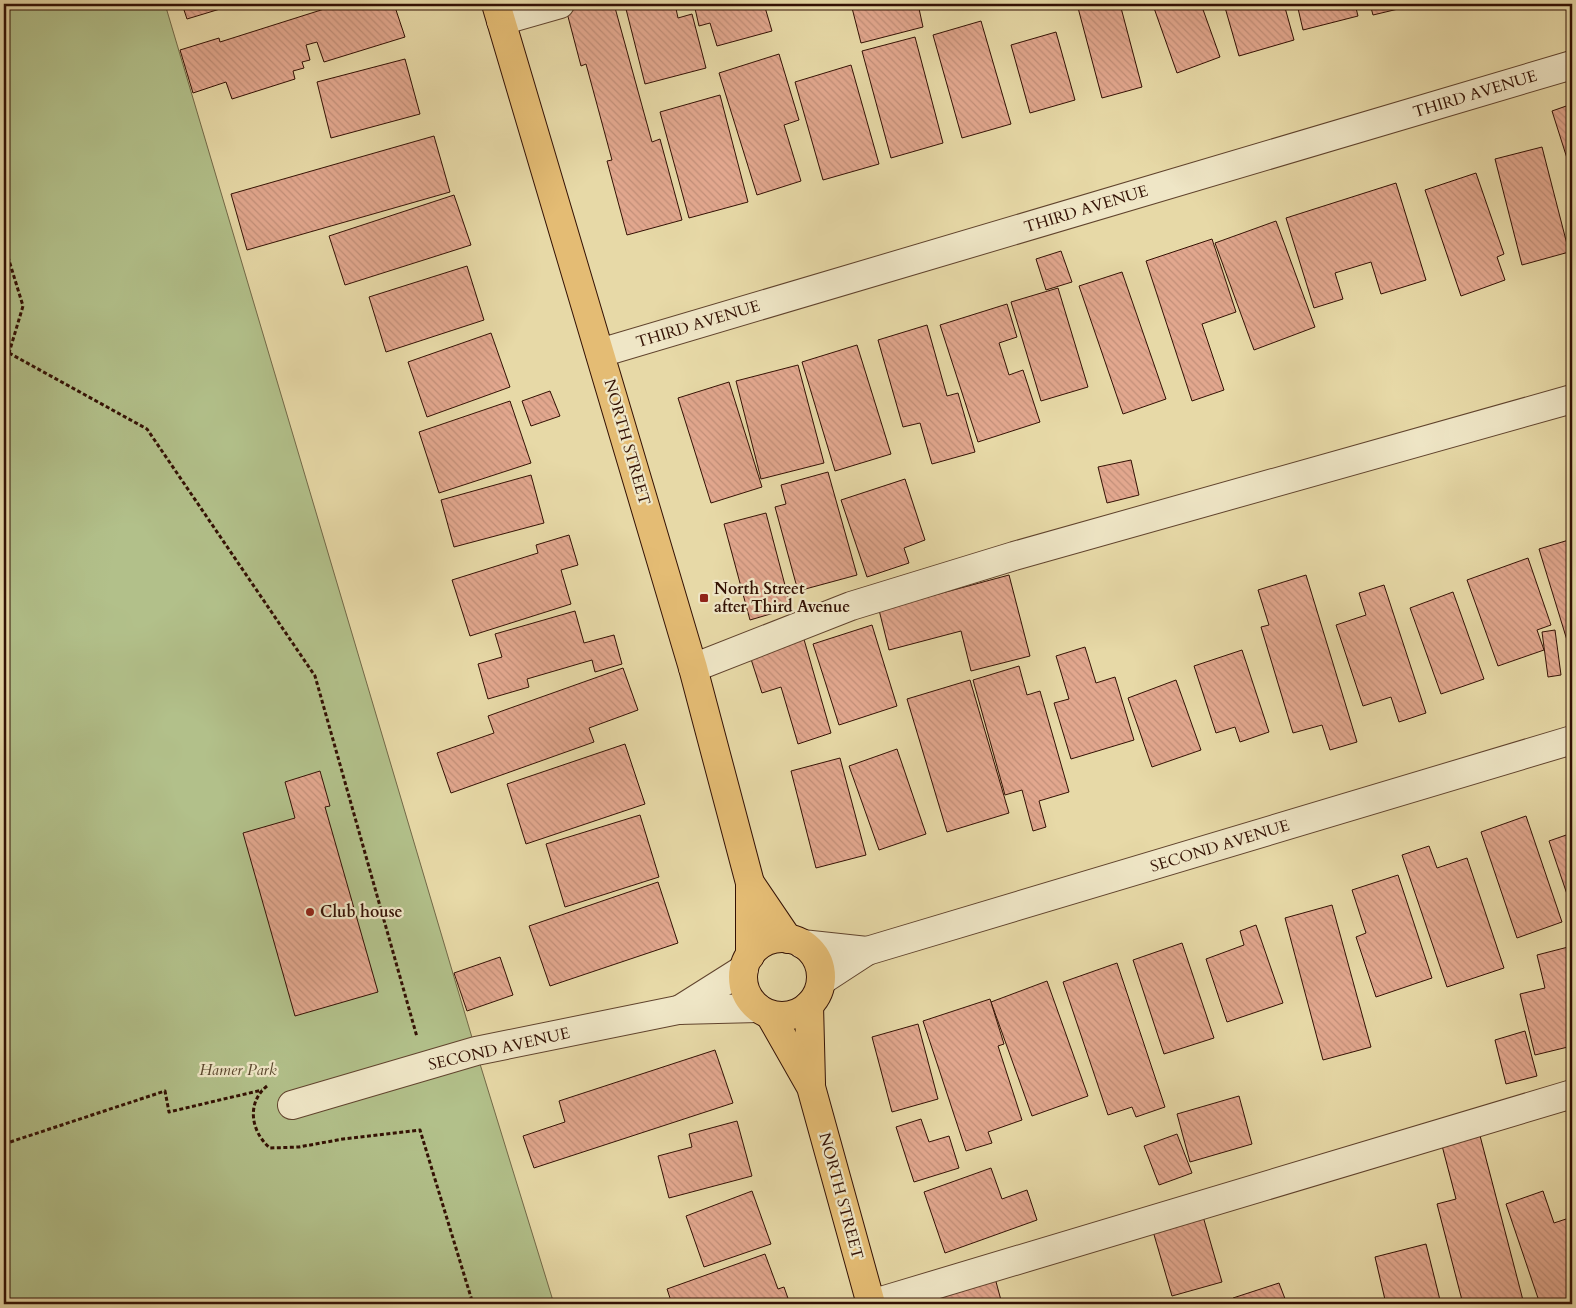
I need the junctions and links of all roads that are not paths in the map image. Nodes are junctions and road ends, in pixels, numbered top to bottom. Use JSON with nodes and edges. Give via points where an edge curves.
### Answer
{"nodes":[{"id":1,"x":560,"y":4,"type":"edge"},
{"id":2,"x":499,"y":13,"type":"edge"},
{"id":3,"x":1572,"y":65,"type":"edge"},
{"id":4,"x":600,"y":353,"type":"junction"},
{"id":5,"x":1572,"y":400,"type":"edge"},
{"id":6,"x":693,"y":668,"type":"junction"},
{"id":7,"x":1572,"y":740,"type":"edge"},
{"id":8,"x":750,"y":883,"type":"junction"},
{"id":9,"x":795,"y":941,"type":"junction"},
{"id":10,"x":867,"y":951,"type":"junction"},
{"id":11,"x":747,"y":963,"type":"junction"},
{"id":12,"x":821,"y":981,"type":"junction"},
{"id":13,"x":809,"y":1005,"type":"junction"},
{"id":14,"x":678,"y":1010,"type":"junction"},
{"id":15,"x":764,"y":1011,"type":"junction"},
{"id":16,"x":811,"y":1087,"type":"junction"},
{"id":17,"x":1572,"y":1094,"type":"edge"},
{"id":18,"x":292,"y":1105,"type":"dead end"},
{"id":19,"x":871,"y":1304,"type":"edge"}],
"edges":[{"from":1,"to":2,"type":"street"},
{"from":2,"to":4,"type":"main road","name":"NORTH STREET"},
{"from":3,"to":4,"type":"street","name":"THIRD AVENUE"},
{"from":4,"to":6,"type":"main road","name":"NORTH STREET"},
{"from":5,"to":6,"type":"street","via":[[1014,556],[851,606]]},
{"from":6,"to":8,"type":"main road","name":"NORTH STREET"},
{"from":7,"to":10,"type":"street","name":"SECOND AVENUE"},
{"from":8,"to":9,"type":"main road","name":"NORTH STREET"},
{"from":8,"to":11,"type":"main road","name":"NORTH STREET"},
{"from":9,"to":10,"type":"street","name":"SECOND AVENUE"},
{"from":9,"to":11,"type":"main road","via":[[773,939],[760,945]]},
{"from":9,"to":12,"type":"main road","via":[[814,954],[820,967]]},
{"from":10,"to":12,"type":"street","name":"SECOND AVENUE"},
{"from":11,"to":14,"type":"street","name":"SECOND AVENUE"},
{"from":11,"to":15,"type":"main road","via":[[744,984],[748,997]]},
{"from":12,"to":13,"type":"main road","via":[[818,994]]},
{"from":13,"to":15,"type":"main road","via":[[798,1013],[784,1016]]},
{"from":13,"to":16,"type":"main road","name":"NORTH STREET"},
{"from":14,"to":15,"type":"street","name":"SECOND AVENUE"},
{"from":14,"to":18,"type":"street","name":"SECOND AVENUE","via":[[476,1050]]},
{"from":15,"to":16,"type":"main road","name":"NORTH STREET"},
{"from":16,"to":19,"type":"main road","name":"NORTH STREET"},
{"from":17,"to":19,"type":"street"}]}
